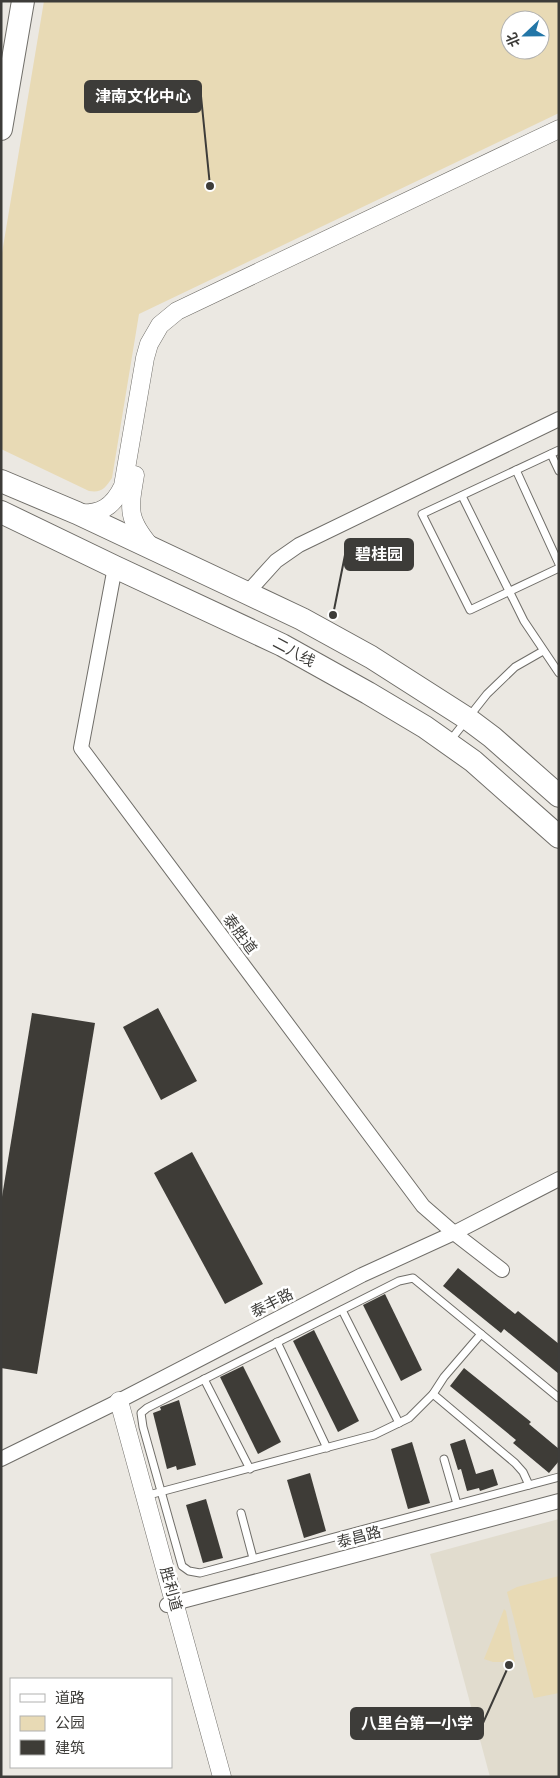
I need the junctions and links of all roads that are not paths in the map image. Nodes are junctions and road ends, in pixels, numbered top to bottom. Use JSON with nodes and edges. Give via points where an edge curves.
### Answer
{"nodes":[{"id":1,"x":23,"y":1,"type":"edge"},
{"id":2,"x":1,"y":129,"type":"edge"},
{"id":3,"x":559,"y":129,"type":"edge"},
{"id":4,"x":559,"y":139,"type":"edge"},
{"id":5,"x":559,"y":419,"type":"edge"},
{"id":6,"x":559,"y":450,"type":"edge"},
{"id":7,"x":551,"y":454,"type":"junction"},
{"id":8,"x":516,"y":470,"type":"junction"},
{"id":9,"x":559,"y":470,"type":"edge"},
{"id":10,"x":1,"y":471,"type":"edge"},
{"id":11,"x":1,"y":481,"type":"edge"},
{"id":12,"x":462,"y":496,"type":"junction"},
{"id":13,"x":1,"y":512,"type":"edge"},
{"id":14,"x":77,"y":513,"type":"junction"},
{"id":15,"x":151,"y":548,"type":"junction"},
{"id":16,"x":559,"y":564,"type":"edge"},
{"id":17,"x":115,"y":567,"type":"junction"},
{"id":18,"x":559,"y":568,"type":"edge"},
{"id":19,"x":510,"y":591,"type":"junction"},
{"id":20,"x":247,"y":593,"type":"junction"},
{"id":21,"x":543,"y":651,"type":"junction"},
{"id":22,"x":559,"y":672,"type":"edge"},
{"id":23,"x":468,"y":719,"type":"junction"},
{"id":24,"x":449,"y":743,"type":"junction"},
{"id":25,"x":559,"y":796,"type":"edge"},
{"id":26,"x":559,"y":837,"type":"edge"},
{"id":27,"x":559,"y":1179,"type":"edge"},
{"id":28,"x":454,"y":1233,"type":"junction"},
{"id":29,"x":502,"y":1270,"type":"dead end"},
{"id":30,"x":342,"y":1310,"type":"junction"},
{"id":31,"x":481,"y":1334,"type":"junction"},
{"id":32,"x":277,"y":1342,"type":"junction"},
{"id":33,"x":204,"y":1379,"type":"junction"},
{"id":34,"x":433,"y":1394,"type":"junction"},
{"id":35,"x":559,"y":1398,"type":"edge"},
{"id":36,"x":115,"y":1403,"type":"junction"},
{"id":37,"x":399,"y":1423,"type":"junction"},
{"id":38,"x":328,"y":1448,"type":"junction"},
{"id":39,"x":1,"y":1459,"type":"edge"},
{"id":40,"x":444,"y":1459,"type":"dead end"},
{"id":41,"x":250,"y":1468,"type":"junction"},
{"id":42,"x":559,"y":1477,"type":"edge"},
{"id":43,"x":529,"y":1485,"type":"junction"},
{"id":44,"x":148,"y":1495,"type":"junction"},
{"id":45,"x":559,"y":1501,"type":"edge"},
{"id":46,"x":457,"y":1504,"type":"junction"},
{"id":47,"x":241,"y":1513,"type":"dead end"},
{"id":48,"x":253,"y":1558,"type":"junction"},
{"id":49,"x":171,"y":1604,"type":"junction"},
{"id":50,"x":214,"y":1777,"type":"edge"},
{"id":51,"x":222,"y":1777,"type":"edge"}],
"edges":[{"from":1,"to":2,"type":"main road"},
{"from":3,"to":14,"type":"street","via":[[168,317],[154,333],[145,358],[124,486],[118,497],[104,509]]},
{"from":4,"to":15,"type":"street","via":[[180,320],[164,334],[153,356],[130,501],[133,523]]},
{"from":5,"to":20,"type":"street","via":[[299,545],[276,561]]},
{"from":6,"to":7,"type":"lane"},
{"from":7,"to":8,"type":"lane"},
{"from":7,"to":9,"type":"lane"},
{"from":8,"to":12,"type":"lane"},
{"from":8,"to":16,"type":"lane"},
{"from":10,"to":14,"type":"main road","via":[[51,495]]},
{"from":11,"to":14,"type":"main road"},
{"from":12,"to":19,"type":"lane"},
{"from":12,"to":19,"type":"lane","via":[[422,514],[470,610]]},
{"from":13,"to":17,"type":"main road","name":"二八线"},
{"from":14,"to":15,"type":"main road"},
{"from":15,"to":20,"type":"main road"},
{"from":17,"to":24,"type":"main road","name":"二八线","via":[[282,645]]},
{"from":17,"to":28,"type":"street","name":"泰胜道","via":[[81,748],[423,1206]]},
{"from":18,"to":19,"type":"lane"},
{"from":19,"to":21,"type":"lane"},
{"from":20,"to":23,"type":"main road","via":[[371,657]]},
{"from":21,"to":22,"type":"lane"},
{"from":21,"to":23,"type":"lane","via":[[515,667]]},
{"from":23,"to":24,"type":"lane"},
{"from":23,"to":25,"type":"main road"},
{"from":24,"to":26,"type":"main road","name":"二八线"},
{"from":27,"to":28,"type":"street","name":"泰丰路"},
{"from":28,"to":29,"type":"street","name":"泰胜道"},
{"from":28,"to":36,"type":"street","name":"泰丰路","via":[[362,1275]]},
{"from":30,"to":31,"type":"lane","via":[[399,1281],[413,1278]]},
{"from":30,"to":32,"type":"lane"},
{"from":30,"to":37,"type":"lane"},
{"from":31,"to":34,"type":"lane"},
{"from":31,"to":35,"type":"lane"},
{"from":32,"to":33,"type":"lane"},
{"from":32,"to":38,"type":"lane"},
{"from":33,"to":41,"type":"lane"},
{"from":33,"to":44,"type":"lane","via":[[141,1413]]},
{"from":34,"to":37,"type":"lane","via":[[409,1418]]},
{"from":34,"to":43,"type":"lane","via":[[515,1462]]},
{"from":36,"to":39,"type":"street","name":"泰丰路"},
{"from":36,"to":44,"type":"street","name":"胜利道"},
{"from":37,"to":38,"type":"lane","via":[[374,1435]]},
{"from":38,"to":41,"type":"lane"},
{"from":40,"to":46,"type":"lane"},
{"from":41,"to":44,"type":"lane"},
{"from":42,"to":43,"type":"lane"},
{"from":43,"to":46,"type":"lane"},
{"from":44,"to":48,"type":"lane","via":[[182,1566],[189,1572],[200,1573]]},
{"from":44,"to":49,"type":"street","name":"胜利道"},
{"from":45,"to":49,"type":"street","name":"泰昌路"},
{"from":46,"to":48,"type":"lane"},
{"from":47,"to":48,"type":"lane"},
{"from":49,"to":50,"type":"street","name":"胜利道"},
{"from":49,"to":51,"type":"street","name":"胜利道"}]}
